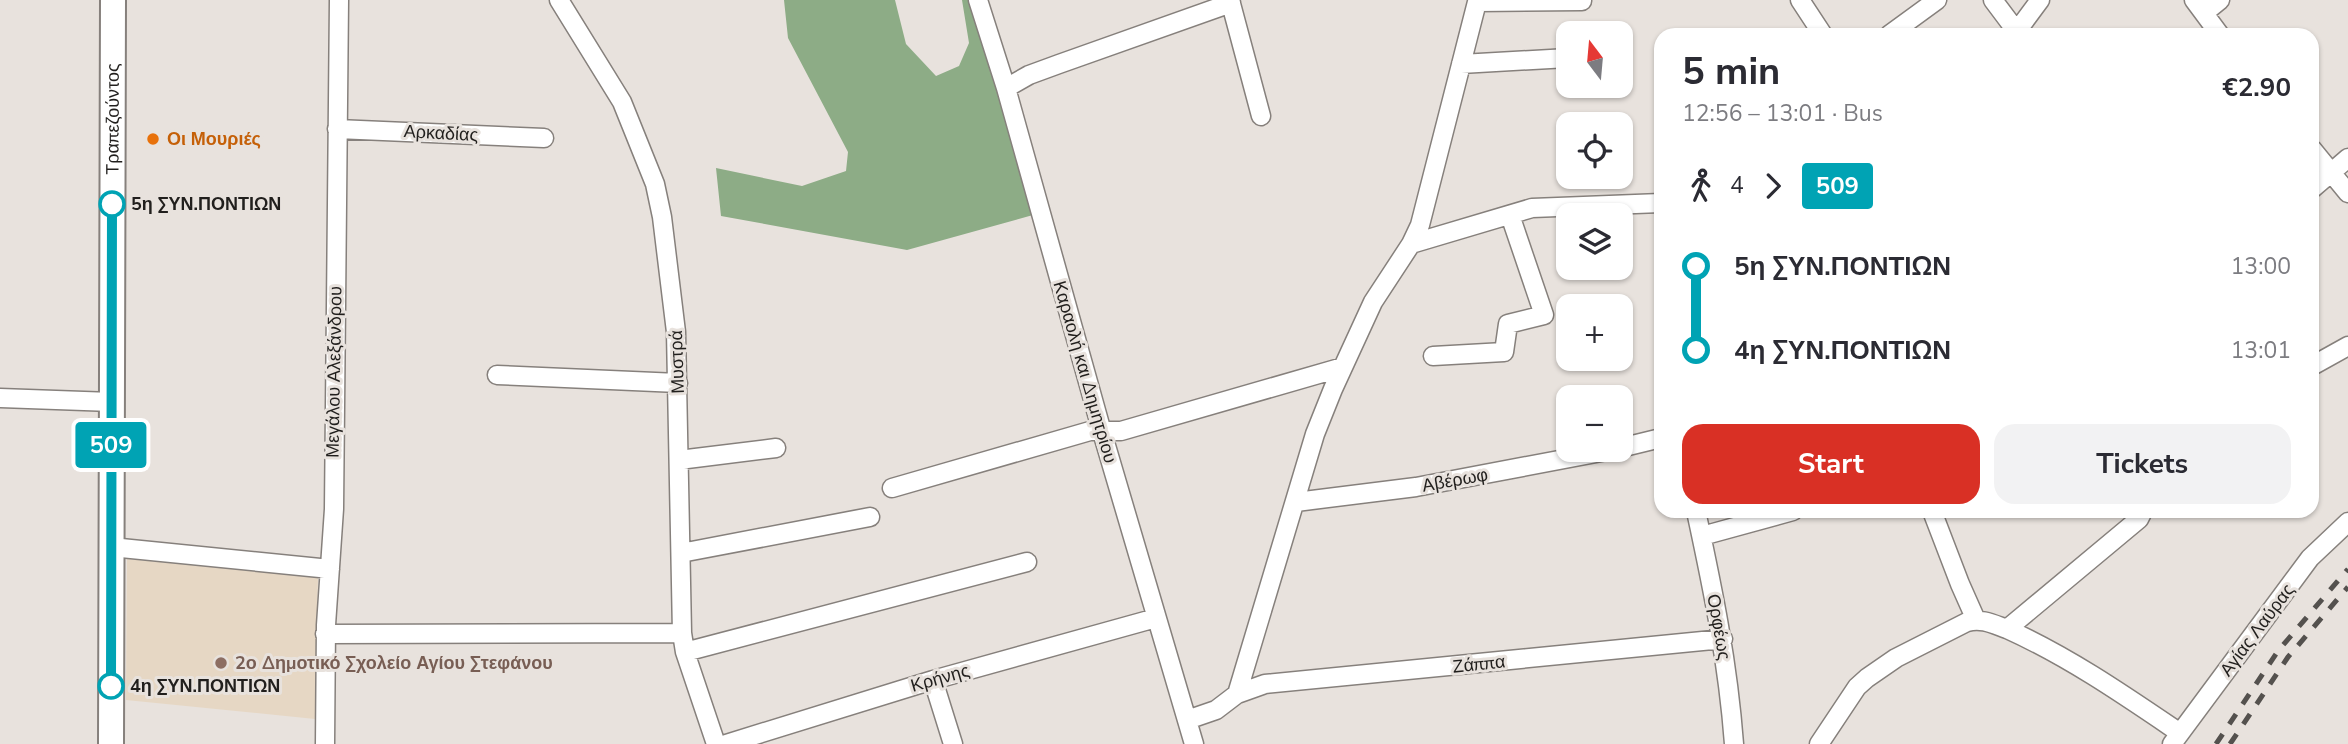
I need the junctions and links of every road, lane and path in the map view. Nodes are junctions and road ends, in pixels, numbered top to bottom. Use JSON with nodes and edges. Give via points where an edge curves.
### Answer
{"nodes":[{"id":1,"x":113,"y":0,"type":"edge"},
{"id":2,"x":339,"y":0,"type":"edge"},
{"id":3,"x":558,"y":0,"type":"edge"},
{"id":4,"x":978,"y":0,"type":"edge"},
{"id":5,"x":1800,"y":0,"type":"edge"},
{"id":6,"x":1937,"y":0,"type":"edge"},
{"id":7,"x":1993,"y":0,"type":"edge"},
{"id":8,"x":2040,"y":0,"type":"edge"},
{"id":9,"x":2220,"y":0,"type":"edge"},
{"id":10,"x":1231,"y":1,"type":"edge"},
{"id":11,"x":1477,"y":1,"type":"edge"},
{"id":12,"x":1582,"y":1,"type":"edge"},
{"id":13,"x":2199,"y":7,"type":"edge"},
{"id":14,"x":1818,"y":28,"type":"edge"},
{"id":15,"x":1899,"y":28,"type":"edge"},
{"id":16,"x":2013,"y":28,"type":"edge"},
{"id":17,"x":2020,"y":28,"type":"edge"},
{"id":18,"x":2215,"y":28,"type":"edge"},
{"id":19,"x":1556,"y":59,"type":"edge"},
{"id":20,"x":1461,"y":64,"type":"junction"},
{"id":21,"x":1006,"y":88,"type":"junction"},
{"id":22,"x":1261,"y":116,"type":"dead end"},
{"id":23,"x":337,"y":129,"type":"junction"},
{"id":24,"x":544,"y":138,"type":"dead end"},
{"id":25,"x":2319,"y":157,"type":"edge"},
{"id":26,"x":2348,"y":158,"type":"edge"},
{"id":27,"x":2331,"y":172,"type":"junction"},
{"id":28,"x":2319,"y":183,"type":"edge"},
{"id":29,"x":2348,"y":193,"type":"edge"},
{"id":30,"x":1654,"y":203,"type":"edge"},
{"id":31,"x":1510,"y":215,"type":"junction"},
{"id":32,"x":1410,"y":244,"type":"junction"},
{"id":33,"x":2348,"y":346,"type":"edge"},
{"id":34,"x":1433,"y":356,"type":"dead end"},
{"id":35,"x":2319,"y":362,"type":"edge"},
{"id":36,"x":1343,"y":367,"type":"junction"},
{"id":37,"x":496,"y":375,"type":"dead end"},
{"id":38,"x":678,"y":383,"type":"junction"},
{"id":39,"x":0,"y":398,"type":"edge"},
{"id":40,"x":112,"y":402,"type":"junction"},
{"id":41,"x":1102,"y":432,"type":"junction"},
{"id":42,"x":1654,"y":440,"type":"edge"},
{"id":43,"x":1633,"y":445,"type":"edge"},
{"id":44,"x":776,"y":448,"type":"dead end"},
{"id":45,"x":679,"y":460,"type":"junction"},
{"id":46,"x":1556,"y":461,"type":"edge"},
{"id":47,"x":892,"y":488,"type":"dead end"},
{"id":48,"x":1296,"y":502,"type":"junction"},
{"id":49,"x":870,"y":517,"type":"dead end"},
{"id":50,"x":1698,"y":518,"type":"edge"},
{"id":51,"x":1768,"y":518,"type":"edge"},
{"id":52,"x":1938,"y":518,"type":"edge"},
{"id":53,"x":2140,"y":518,"type":"edge"},
{"id":54,"x":2348,"y":522,"type":"edge"},
{"id":55,"x":1702,"y":537,"type":"junction"},
{"id":56,"x":111,"y":547,"type":"junction"},
{"id":57,"x":681,"y":553,"type":"junction"},
{"id":58,"x":1027,"y":562,"type":"dead end"},
{"id":59,"x":330,"y":569,"type":"junction"},
{"id":60,"x":1156,"y":618,"type":"junction"},
{"id":61,"x":1976,"y":620,"type":"junction"},
{"id":62,"x":2007,"y":629,"type":"junction"},
{"id":63,"x":682,"y":633,"type":"junction"},
{"id":64,"x":325,"y":634,"type":"junction"},
{"id":65,"x":1723,"y":639,"type":"junction"},
{"id":66,"x":685,"y":652,"type":"junction"},
{"id":67,"x":933,"y":680,"type":"junction"},
{"id":68,"x":1237,"y":694,"type":"junction"},
{"id":69,"x":1187,"y":720,"type":"junction"},
{"id":70,"x":2176,"y":738,"type":"edge"},
{"id":71,"x":111,"y":744,"type":"edge"},
{"id":72,"x":325,"y":744,"type":"edge"},
{"id":73,"x":716,"y":744,"type":"edge"},
{"id":74,"x":726,"y":744,"type":"edge"},
{"id":75,"x":953,"y":744,"type":"edge"},
{"id":76,"x":1194,"y":744,"type":"edge"},
{"id":77,"x":1734,"y":744,"type":"edge"},
{"id":78,"x":1819,"y":744,"type":"edge"}],
"edges":[{"from":1,"to":40,"type":"main road","name":"Τραπεζούντος"},
{"from":2,"to":23,"type":"street","name":"Μεγάλου Αλεξάνδρου"},
{"from":3,"to":38,"type":"street","name":"Μυστρά","via":[[622,102],[655,184],[674,303]]},
{"from":4,"to":21,"type":"street","name":"Καραολή και Δημητρίου"},
{"from":5,"to":14,"type":"street"},
{"from":6,"to":15,"type":"street"},
{"from":7,"to":16,"type":"street"},
{"from":8,"to":17,"type":"street"},
{"from":9,"to":13,"type":"street"},
{"from":10,"to":21,"type":"street","via":[[1029,75]]},
{"from":10,"to":22,"type":"street"},
{"from":11,"to":12,"type":"street"},
{"from":11,"to":20,"type":"street"},
{"from":13,"to":18,"type":"street"},
{"from":19,"to":20,"type":"street"},
{"from":20,"to":32,"type":"street","via":[[1420,225]]},
{"from":21,"to":41,"type":"street","name":"Καραολή και Δημητρίου"},
{"from":23,"to":24,"type":"street","name":"Αρκαδίας"},
{"from":23,"to":59,"type":"street","name":"Μεγάλου Αλεξάνδρου"},
{"from":25,"to":27,"type":"street"},
{"from":26,"to":27,"type":"street"},
{"from":27,"to":28,"type":"street"},
{"from":27,"to":29,"type":"street"},
{"from":30,"to":31,"type":"street","via":[[1532,208]]},
{"from":31,"to":32,"type":"street"},
{"from":31,"to":34,"type":"street","via":[[1544,315],[1508,324],[1504,352]]},
{"from":32,"to":36,"type":"street","via":[[1373,302]]},
{"from":33,"to":35,"type":"street"},
{"from":36,"to":41,"type":"street","via":[[1121,431]]},
{"from":36,"to":48,"type":"street","via":[[1315,434]]},
{"from":37,"to":38,"type":"street"},
{"from":38,"to":45,"type":"street","name":"Μυστρά"},
{"from":39,"to":40,"type":"street"},
{"from":40,"to":56,"type":"main road","name":"Τραπεζούντος"},
{"from":41,"to":47,"type":"street","via":[[1090,431]]},
{"from":41,"to":60,"type":"street","name":"Καραολή και Δημητρίου"},
{"from":42,"to":43,"type":"street"},
{"from":44,"to":45,"type":"street"},
{"from":45,"to":57,"type":"street","name":"Μυστρά"},
{"from":46,"to":48,"type":"street","name":"Αβέρωφ","via":[[1416,487]]},
{"from":48,"to":68,"type":"street"},
{"from":49,"to":57,"type":"street"},
{"from":50,"to":55,"type":"street","name":"Ορφέως"},
{"from":51,"to":55,"type":"street"},
{"from":52,"to":61,"type":"street"},
{"from":53,"to":62,"type":"street"},
{"from":54,"to":70,"type":"street","name":"Αγίας Λαύρας","via":[[2310,558]]},
{"from":55,"to":65,"type":"street","name":"Ορφέως"},
{"from":56,"to":59,"type":"street"},
{"from":56,"to":71,"type":"main road","name":"Τραπεζούντος"},
{"from":57,"to":63,"type":"street","name":"Μυστρά"},
{"from":58,"to":66,"type":"street"},
{"from":59,"to":64,"type":"street","name":"Μεγάλου Αλεξάνδρου"},
{"from":60,"to":67,"type":"street","name":"Κρήνης"},
{"from":60,"to":69,"type":"street","name":"Καραολή και Δημητρίου"},
{"from":61,"to":62,"type":"street"},
{"from":61,"to":78,"type":"street","via":[[1896,658],[1867,678]]},
{"from":62,"to":70,"type":"street","via":[[2112,687]]},
{"from":63,"to":64,"type":"street"},
{"from":63,"to":66,"type":"street","name":"Μυστρά"},
{"from":64,"to":72,"type":"street","name":"Μεγάλου Αλεξάνδρου"},
{"from":65,"to":68,"type":"street","name":"Ζάππα","via":[[1265,684]]},
{"from":65,"to":77,"type":"street","name":"Ορφέως"},
{"from":66,"to":73,"type":"street","name":"Μυστρά"},
{"from":67,"to":74,"type":"street","name":"Κρήνης"},
{"from":67,"to":75,"type":"street"},
{"from":68,"to":69,"type":"street","name":"Ζάππα","via":[[1216,710]]},
{"from":69,"to":76,"type":"street","name":"Καραολή και Δημητρίου"}]}
